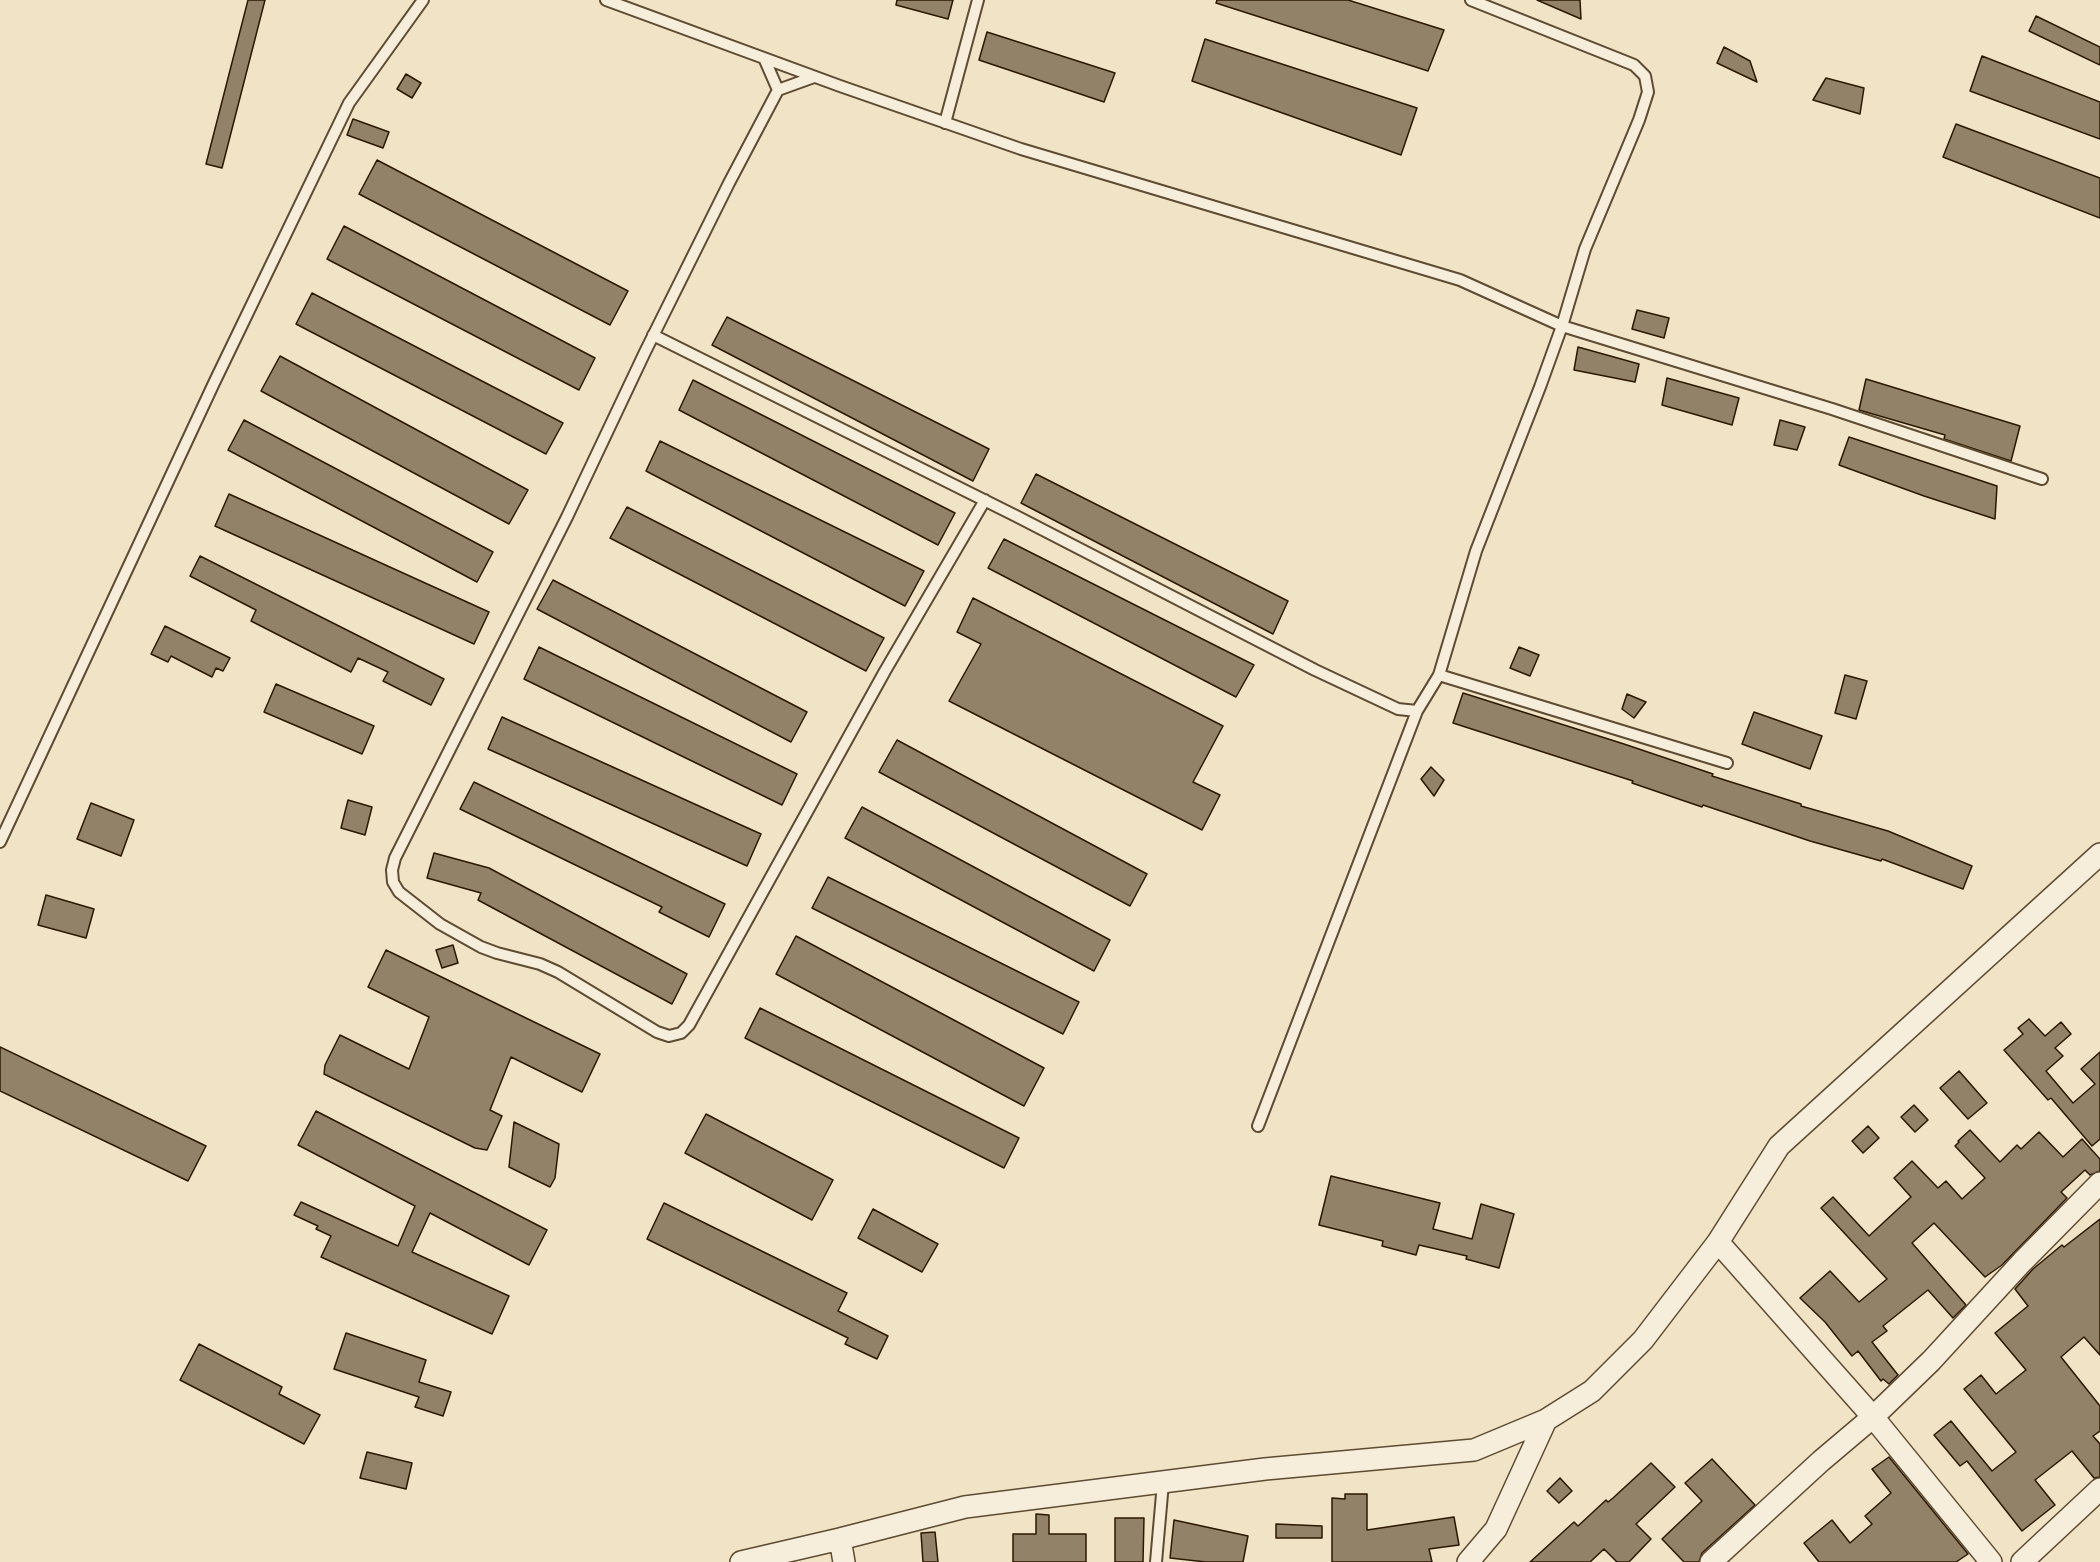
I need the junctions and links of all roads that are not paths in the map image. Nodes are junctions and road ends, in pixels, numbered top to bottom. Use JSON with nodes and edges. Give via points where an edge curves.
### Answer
{"nodes":[{"id":1,"x":423,"y":0,"type":"edge"},
{"id":2,"x":606,"y":0,"type":"edge"},
{"id":3,"x":978,"y":0,"type":"edge"},
{"id":4,"x":1471,"y":0,"type":"edge"},
{"id":5,"x":764,"y":58,"type":"junction"},
{"id":6,"x":814,"y":76,"type":"junction"},
{"id":7,"x":778,"y":90,"type":"junction"},
{"id":8,"x":945,"y":123,"type":"junction"},
{"id":9,"x":1562,"y":326,"type":"junction"},
{"id":10,"x":653,"y":336,"type":"junction"},
{"id":11,"x":2042,"y":479,"type":"dead end"},
{"id":12,"x":985,"y":500,"type":"junction"},
{"id":13,"x":1439,"y":675,"type":"junction"},
{"id":14,"x":1417,"y":711,"type":"junction"},
{"id":15,"x":1727,"y":763,"type":"dead end"},
{"id":16,"x":0,"y":842,"type":"edge"},
{"id":17,"x":2100,"y":854,"type":"edge"},
{"id":18,"x":1258,"y":1126,"type":"dead end"},
{"id":19,"x":2100,"y":1183,"type":"edge"},
{"id":20,"x":1718,"y":1242,"type":"junction"},
{"id":21,"x":1873,"y":1417,"type":"junction"},
{"id":22,"x":1546,"y":1420,"type":"junction"},
{"id":23,"x":1163,"y":1483,"type":"junction"},
{"id":24,"x":2100,"y":1489,"type":"edge"},
{"id":25,"x":840,"y":1539,"type":"junction"},
{"id":26,"x":741,"y":1562,"type":"edge"},
{"id":27,"x":844,"y":1562,"type":"edge"},
{"id":28,"x":1156,"y":1562,"type":"edge"},
{"id":29,"x":1468,"y":1562,"type":"edge"},
{"id":30,"x":1712,"y":1562,"type":"edge"},
{"id":31,"x":1991,"y":1562,"type":"edge"},
{"id":32,"x":2022,"y":1562,"type":"edge"}],
"edges":[{"from":1,"to":16,"type":"lane","via":[[349,103]]},
{"from":2,"to":5,"type":"lane"},
{"from":3,"to":8,"type":"lane"},
{"from":4,"to":9,"type":"lane","via":[[1634,65],[1645,76],[1648,92],[1639,120],[1585,249]]},
{"from":5,"to":6,"type":"lane"},
{"from":5,"to":7,"type":"lane"},
{"from":6,"to":7,"type":"lane"},
{"from":6,"to":8,"type":"lane"},
{"from":7,"to":10,"type":"lane"},
{"from":8,"to":9,"type":"lane","via":[[1460,280]]},
{"from":9,"to":11,"type":"lane"},
{"from":9,"to":13,"type":"lane","via":[[1476,551]]},
{"from":10,"to":12,"type":"lane"},
{"from":10,"to":12,"type":"lane","via":[[392,870],[399,892],[440,924],[481,947],[558,972],[657,1032],[669,1036],[681,1033]]},
{"from":12,"to":14,"type":"lane","via":[[1325,675],[1398,709]]},
{"from":13,"to":14,"type":"lane"},
{"from":13,"to":15,"type":"lane"},
{"from":14,"to":18,"type":"lane"},
{"from":17,"to":20,"type":"street","via":[[1779,1146]]},
{"from":19,"to":21,"type":"street"},
{"from":20,"to":21,"type":"street"},
{"from":20,"to":22,"type":"street","via":[[1643,1340],[1592,1391]]},
{"from":21,"to":30,"type":"street"},
{"from":21,"to":31,"type":"street"},
{"from":22,"to":23,"type":"street","via":[[1474,1450],[1265,1469]]},
{"from":22,"to":29,"type":"street","via":[[1496,1529]]},
{"from":23,"to":25,"type":"street","via":[[965,1507]]},
{"from":23,"to":28,"type":"lane"},
{"from":24,"to":32,"type":"street"},
{"from":25,"to":26,"type":"street"},
{"from":25,"to":27,"type":"street"}]}
